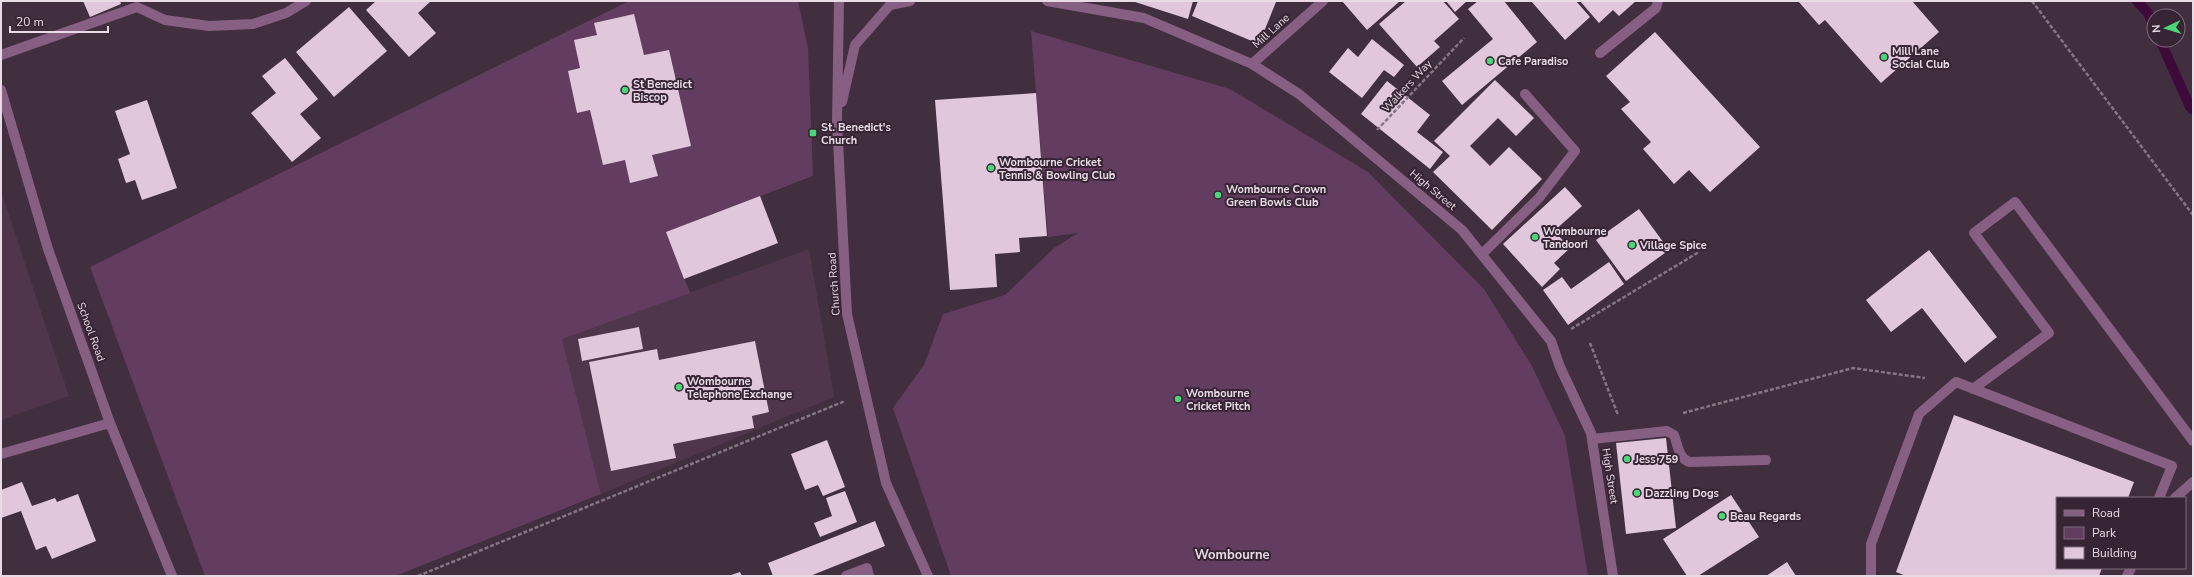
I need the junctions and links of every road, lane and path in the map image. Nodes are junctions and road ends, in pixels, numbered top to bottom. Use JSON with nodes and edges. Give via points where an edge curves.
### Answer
{"nodes":[{"id":1,"x":306,"y":1,"type":"edge"},
{"id":2,"x":839,"y":1,"type":"edge"},
{"id":3,"x":910,"y":1,"type":"edge"},
{"id":4,"x":1047,"y":1,"type":"edge"},
{"id":5,"x":1323,"y":1,"type":"edge"},
{"id":6,"x":1658,"y":1,"type":"edge"},
{"id":7,"x":2032,"y":1,"type":"edge"},
{"id":8,"x":1464,"y":38,"type":"dead end"},
{"id":9,"x":1600,"y":53,"type":"dead end"},
{"id":10,"x":1,"y":55,"type":"edge"},
{"id":11,"x":1252,"y":64,"type":"junction"},
{"id":12,"x":1,"y":90,"type":"edge"},
{"id":13,"x":1525,"y":94,"type":"dead end"},
{"id":14,"x":837,"y":122,"type":"junction"},
{"id":15,"x":1362,"y":146,"type":"junction"},
{"id":16,"x":2193,"y":215,"type":"edge"},
{"id":17,"x":1699,"y":252,"type":"dead end"},
{"id":18,"x":1482,"y":254,"type":"junction"},
{"id":19,"x":1551,"y":341,"type":"junction"},
{"id":20,"x":1590,"y":343,"type":"dead end"},
{"id":21,"x":1956,"y":382,"type":"junction"},
{"id":22,"x":1973,"y":389,"type":"junction"},
{"id":23,"x":866,"y":393,"type":"junction"},
{"id":24,"x":1677,"y":415,"type":"dead end"},
{"id":25,"x":110,"y":422,"type":"junction"},
{"id":26,"x":1621,"y":422,"type":"dead end"},
{"id":27,"x":1592,"y":439,"type":"junction"},
{"id":28,"x":2193,"y":441,"type":"edge"},
{"id":29,"x":1,"y":454,"type":"edge"},
{"id":30,"x":1766,"y":460,"type":"dead end"},
{"id":31,"x":2193,"y":482,"type":"edge"},
{"id":32,"x":2159,"y":497,"type":"edge"},
{"id":33,"x":2176,"y":497,"type":"edge"},
{"id":34,"x":172,"y":576,"type":"edge"},
{"id":35,"x":418,"y":576,"type":"edge"},
{"id":36,"x":846,"y":576,"type":"edge"},
{"id":37,"x":869,"y":576,"type":"edge"},
{"id":38,"x":928,"y":576,"type":"edge"},
{"id":39,"x":1613,"y":576,"type":"edge"},
{"id":40,"x":1871,"y":576,"type":"edge"}],
"edges":[{"from":1,"to":10,"type":"street","via":[[286,13],[253,24],[209,26],[165,20],[137,7]]},
{"from":2,"to":14,"type":"street","name":"Church Road"},
{"from":3,"to":14,"type":"street","via":[[890,5],[855,45]]},
{"from":4,"to":11,"type":"street","name":"High Street","via":[[1144,18]]},
{"from":5,"to":11,"type":"street","name":"Mill Lane"},
{"from":6,"to":9,"type":"street","via":[[1656,8]]},
{"from":7,"to":16,"type":"path"},
{"from":8,"to":15,"type":"path","name":"Walkers Way"},
{"from":11,"to":15,"type":"street","name":"High Street","via":[[1299,94]]},
{"from":12,"to":25,"type":"street","name":"School Road","via":[[48,249]]},
{"from":13,"to":18,"type":"street","via":[[1574,151],[1539,198]]},
{"from":14,"to":23,"type":"street","name":"Church Road","via":[[846,314]]},
{"from":15,"to":18,"type":"street","name":"High Street","via":[[1462,230]]},
{"from":17,"to":19,"type":"path"},
{"from":18,"to":19,"type":"street","name":"High Street"},
{"from":19,"to":27,"type":"street","name":"High Street"},
{"from":20,"to":26,"type":"path"},
{"from":21,"to":22,"type":"street"},
{"from":21,"to":24,"type":"path","via":[[1853,368]]},
{"from":21,"to":40,"type":"street","via":[[1919,414],[1871,544]]},
{"from":22,"to":28,"type":"street","via":[[2049,333],[1974,233],[2016,202]]},
{"from":22,"to":32,"type":"street","via":[[2172,466]]},
{"from":23,"to":35,"type":"path"},
{"from":23,"to":38,"type":"street","name":"Church Road","via":[[886,483]]},
{"from":25,"to":29,"type":"street"},
{"from":25,"to":34,"type":"street","name":"School Road"},
{"from":27,"to":30,"type":"street","via":[[1667,431],[1674,435],[1683,460],[1688,462]]},
{"from":27,"to":39,"type":"street","name":"High Street"},
{"from":31,"to":33,"type":"street"},
{"from":36,"to":37,"type":"street","via":[[866,568]]}]}
